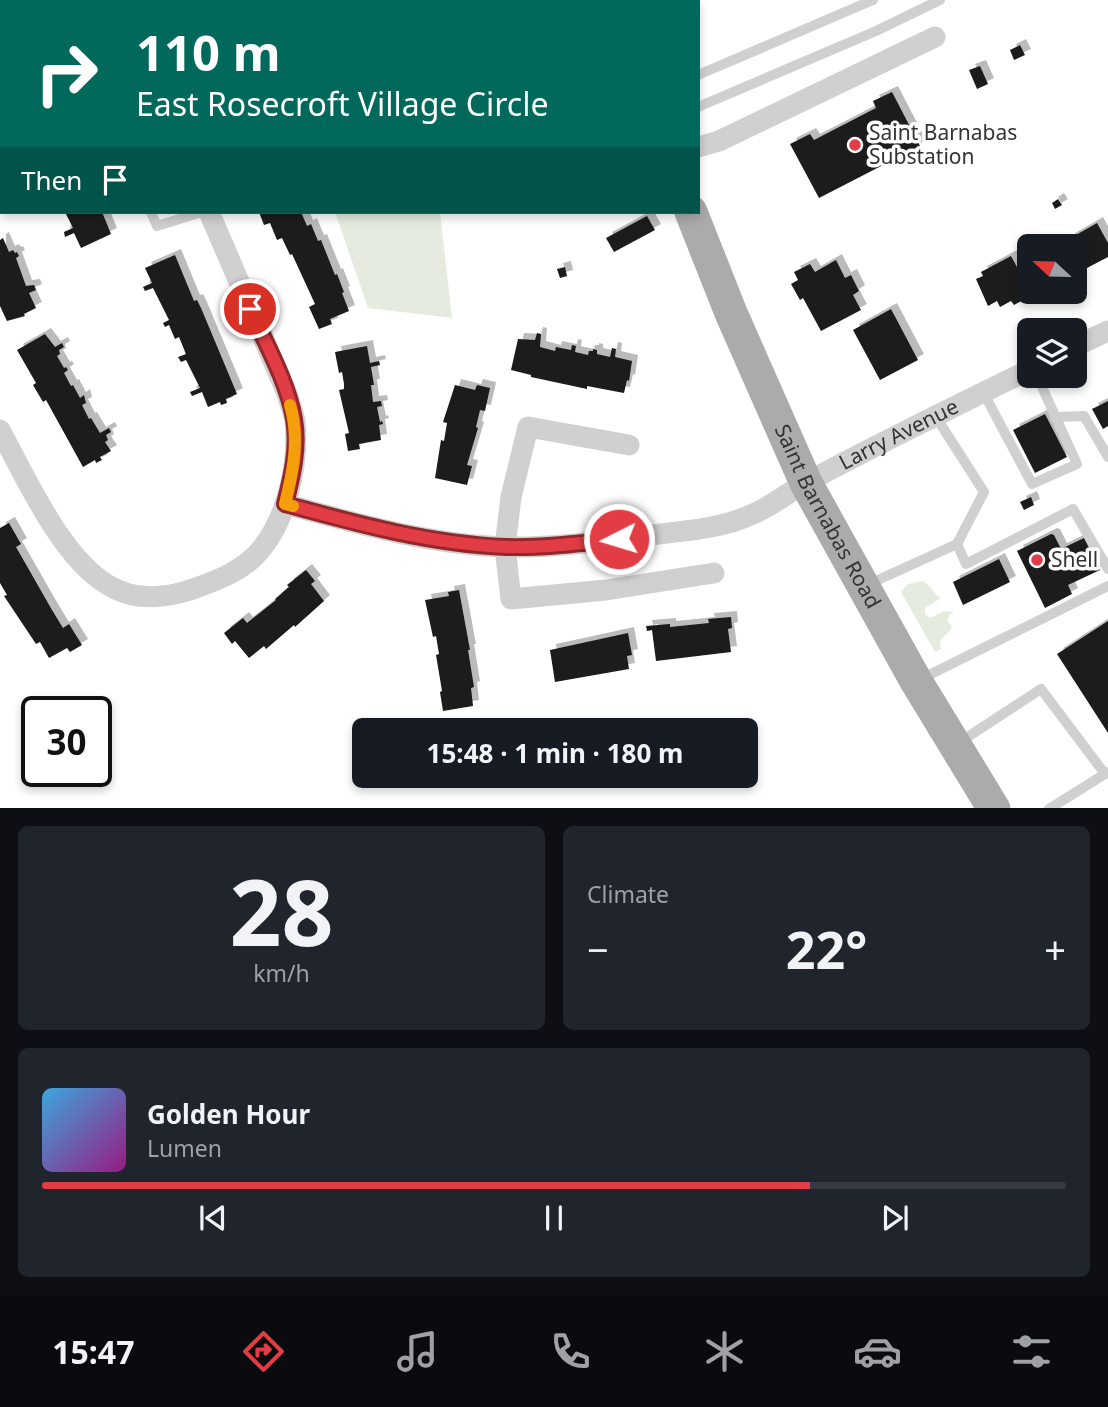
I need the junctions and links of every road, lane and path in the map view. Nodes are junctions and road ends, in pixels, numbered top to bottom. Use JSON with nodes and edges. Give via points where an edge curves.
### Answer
{"nodes":[{"id":1,"x":873,"y":0,"type":"edge"},
{"id":2,"x":940,"y":0,"type":"edge"},
{"id":3,"x":934,"y":37,"type":"dead end"},
{"id":4,"x":700,"y":74,"type":"edge"},
{"id":5,"x":700,"y":106,"type":"edge"},
{"id":6,"x":700,"y":146,"type":"edge"},
{"id":7,"x":152,"y":214,"type":"edge"},
{"id":8,"x":196,"y":214,"type":"edge"},
{"id":9,"x":210,"y":214,"type":"edge"},
{"id":10,"x":692,"y":214,"type":"edge"},
{"id":11,"x":1108,"y":331,"type":"edge"},
{"id":12,"x":1087,"y":341,"type":"edge"},
{"id":13,"x":1017,"y":376,"type":"edge"},
{"id":14,"x":1042,"y":388,"type":"edge"},
{"id":15,"x":983,"y":392,"type":"junction"},
{"id":16,"x":936,"y":417,"type":"junction"},
{"id":17,"x":1055,"y":417,"type":"junction"},
{"id":18,"x":0,"y":430,"type":"edge"},
{"id":19,"x":629,"y":445,"type":"dead end"},
{"id":20,"x":1108,"y":457,"type":"edge"},
{"id":21,"x":806,"y":483,"type":"junction"},
{"id":22,"x":285,"y":504,"type":"junction"},
{"id":23,"x":957,"y":544,"type":"junction"},
{"id":24,"x":505,"y":547,"type":"junction"},
{"id":25,"x":1108,"y":569,"type":"edge"},
{"id":26,"x":714,"y":573,"type":"dead end"},
{"id":27,"x":1108,"y":586,"type":"edge"},
{"id":28,"x":863,"y":587,"type":"junction"},
{"id":29,"x":916,"y":681,"type":"junction"},
{"id":30,"x":956,"y":745,"type":"junction"},
{"id":31,"x":1106,"y":773,"type":"edge"},
{"id":32,"x":994,"y":808,"type":"edge"},
{"id":33,"x":1049,"y":808,"type":"edge"}],
"edges":[{"from":1,"to":4,"type":"lane"},
{"from":2,"to":5,"type":"lane"},
{"from":3,"to":6,"type":"street"},
{"from":7,"to":8,"type":"lane","via":[[157,226]]},
{"from":9,"to":22,"type":"street","via":[[294,419],[296,445]]},
{"from":10,"to":21,"type":"main road","name":"Saint Barnabas Road"},
{"from":11,"to":12,"type":"street"},
{"from":13,"to":15,"type":"street","name":"Larry Avenue"},
{"from":14,"to":17,"type":"lane"},
{"from":15,"to":16,"type":"street","name":"Larry Avenue"},
{"from":15,"to":17,"type":"lane","via":[[1032,484],[1077,464]]},
{"from":16,"to":21,"type":"street","name":"Larry Avenue"},
{"from":16,"to":23,"type":"lane","via":[[984,492]]},
{"from":17,"to":20,"type":"lane","via":[[1084,416]]},
{"from":18,"to":22,"type":"street","via":[[66,545],[97,578],[128,595],[170,596],[243,566],[266,543]]},
{"from":19,"to":24,"type":"street","via":[[528,427],[511,497]]},
{"from":21,"to":24,"type":"street","name":"Larry Avenue","via":[[754,514],[727,523],[619,539]]},
{"from":21,"to":28,"type":"main road","name":"Saint Barnabas Road"},
{"from":22,"to":24,"type":"street","name":"Larry Avenue","via":[[397,534]]},
{"from":23,"to":25,"type":"lane","via":[[966,564],[1073,509]]},
{"from":23,"to":28,"type":"lane"},
{"from":24,"to":26,"type":"street","via":[[511,599]]},
{"from":27,"to":29,"type":"lane"},
{"from":28,"to":29,"type":"main road","name":"Saint Barnabas Road"},
{"from":29,"to":30,"type":"main road","name":"Saint Barnabas Road"},
{"from":30,"to":31,"type":"lane","via":[[1041,689]]},
{"from":30,"to":32,"type":"main road","name":"Saint Barnabas Road"},
{"from":31,"to":33,"type":"lane"}]}
